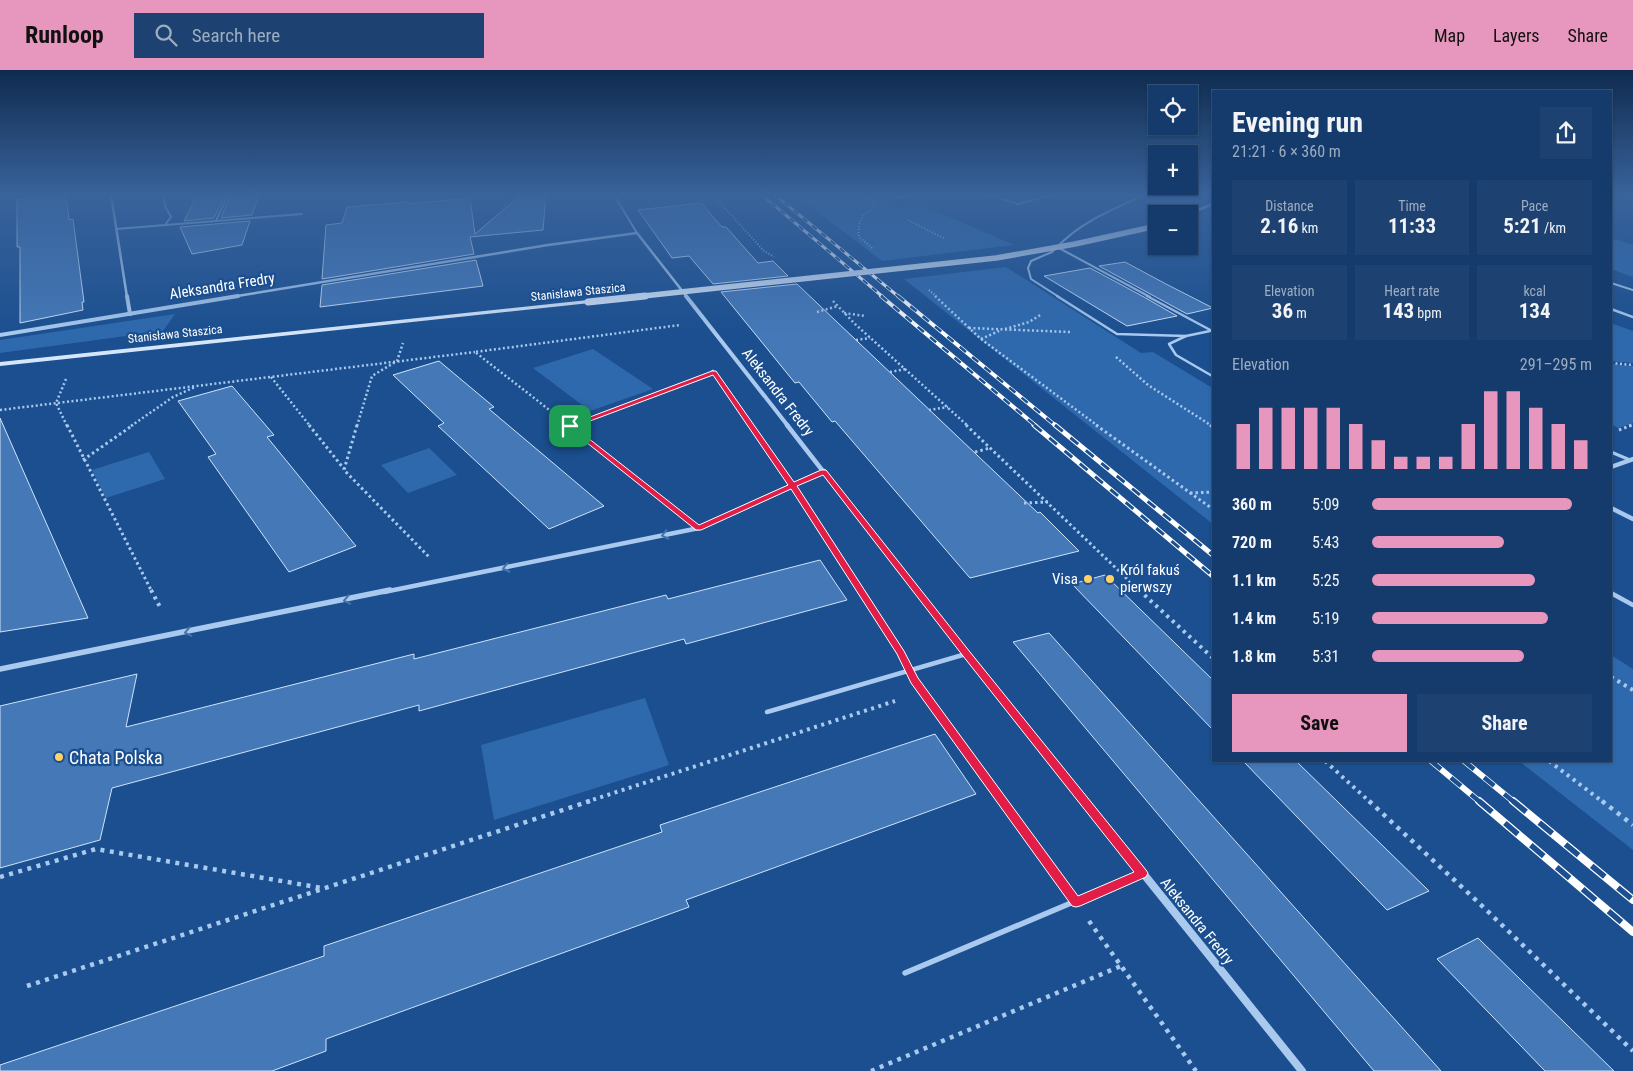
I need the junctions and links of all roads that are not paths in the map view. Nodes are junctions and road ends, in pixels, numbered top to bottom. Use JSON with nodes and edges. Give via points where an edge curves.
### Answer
{"nodes":[{"id":1,"x":118,"y":242,"type":"edge"},
{"id":2,"x":572,"y":242,"type":"edge"},
{"id":3,"x":644,"y":242,"type":"edge"},
{"id":4,"x":1062,"y":242,"type":"edge"},
{"id":5,"x":1090,"y":242,"type":"edge"},
{"id":6,"x":1057,"y":247,"type":"junction"},
{"id":7,"x":1612,"y":283,"type":"edge"},
{"id":8,"x":1633,"y":290,"type":"edge"},
{"id":9,"x":1612,"y":309,"type":"edge"},
{"id":10,"x":130,"y":314,"type":"junction"},
{"id":11,"x":1633,"y":317,"type":"edge"},
{"id":12,"x":1210,"y":331,"type":"joint"},
{"id":13,"x":0,"y":335,"type":"edge"},
{"id":14,"x":1186,"y":336,"type":"junction"},
{"id":15,"x":0,"y":364,"type":"edge"},
{"id":16,"x":1212,"y":376,"type":"edge"},
{"id":17,"x":1612,"y":452,"type":"edge"},
{"id":18,"x":1632,"y":460,"type":"edge"},
{"id":19,"x":1612,"y":467,"type":"edge"},
{"id":20,"x":824,"y":471,"type":"junction"},
{"id":21,"x":1612,"y":509,"type":"edge"},
{"id":22,"x":1633,"y":520,"type":"edge"},
{"id":23,"x":1612,"y":594,"type":"edge"},
{"id":24,"x":1633,"y":606,"type":"edge"},
{"id":25,"x":966,"y":654,"type":"junction"},
{"id":26,"x":0,"y":669,"type":"edge"},
{"id":27,"x":767,"y":712,"type":"dead end"},
{"id":28,"x":1142,"y":873,"type":"junction"},
{"id":29,"x":906,"y":973,"type":"dead end"},
{"id":30,"x":1302,"y":1071,"type":"edge"}],
"edges":[{"from":1,"to":10,"type":"street"},
{"from":2,"to":10,"type":"street","name":"Aleksandra Fredry"},
{"from":3,"to":20,"type":"street","name":"Aleksandra Fredry"},
{"from":4,"to":6,"type":"lane"},
{"from":5,"to":15,"type":"street","name":"Stanisława Staszica","bridge":true,"via":[[996,258]]},
{"from":6,"to":12,"type":"lane"},
{"from":6,"to":14,"type":"lane","via":[[1031,261],[1028,268],[1031,279],[1117,334]]},
{"from":7,"to":8,"type":"lane"},
{"from":9,"to":11,"type":"lane"},
{"from":10,"to":13,"type":"street","name":"Aleksandra Fredry"},
{"from":12,"to":14,"type":"lane"},
{"from":14,"to":16,"type":"lane","via":[[1169,344],[1176,355]]},
{"from":17,"to":18,"type":"lane"},
{"from":18,"to":19,"type":"street"},
{"from":20,"to":25,"type":"street","name":"Aleksandra Fredry"},
{"from":20,"to":26,"type":"street","one_way":true,"via":[[699,528]]},
{"from":21,"to":22,"type":"street"},
{"from":23,"to":24,"type":"lane"},
{"from":25,"to":27,"type":"lane"},
{"from":25,"to":28,"type":"street","name":"Aleksandra Fredry"},
{"from":28,"to":29,"type":"lane"},
{"from":28,"to":30,"type":"street","name":"Aleksandra Fredry"}]}
